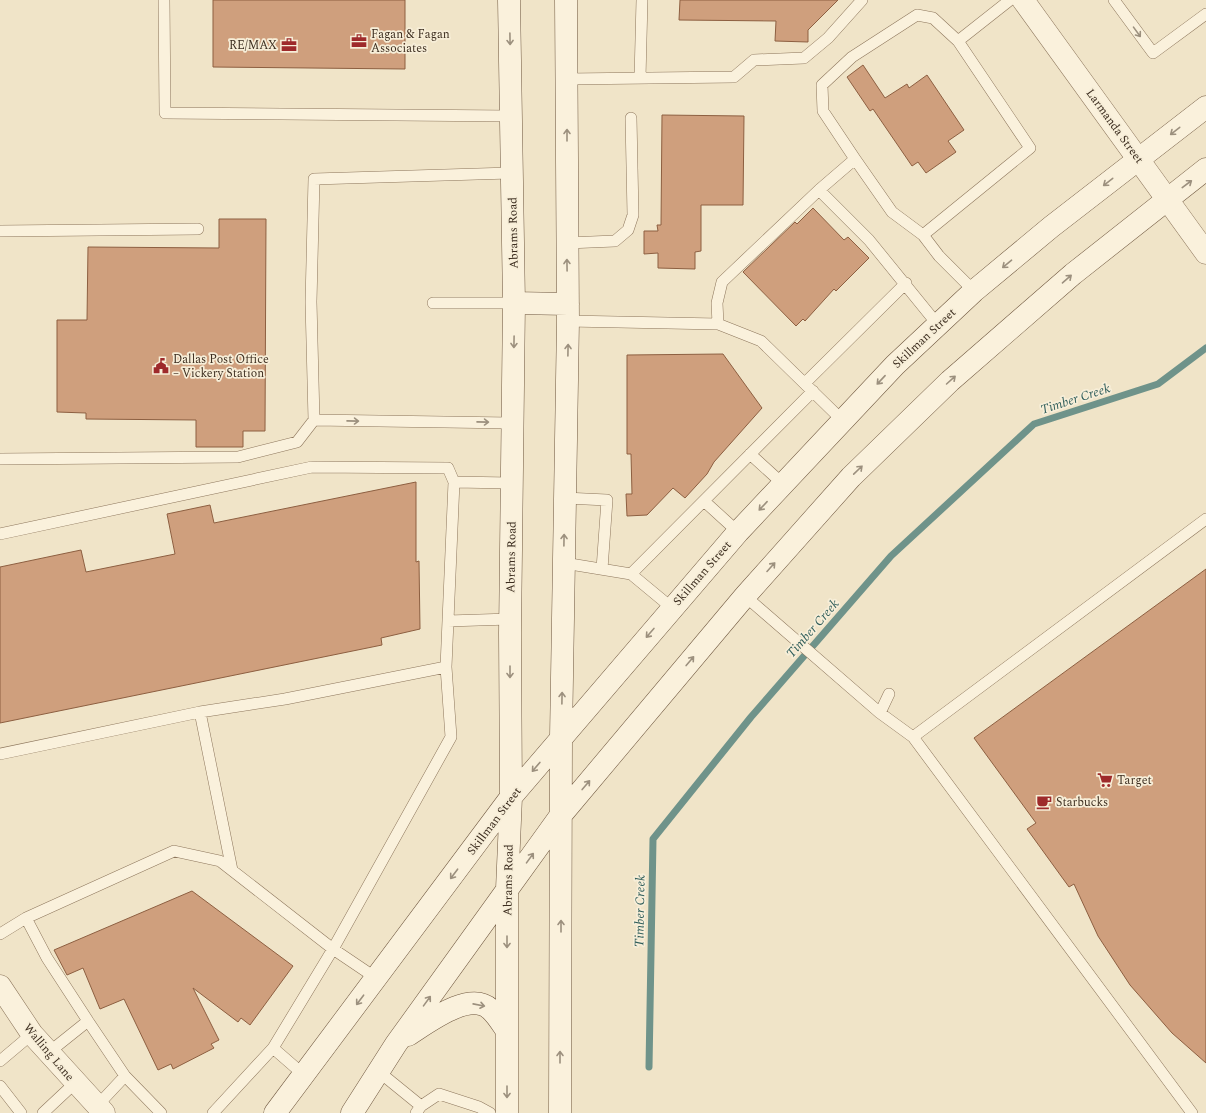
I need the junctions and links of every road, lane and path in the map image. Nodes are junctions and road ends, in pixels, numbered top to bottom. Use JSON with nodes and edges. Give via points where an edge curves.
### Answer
{"nodes":[{"id":1,"x":164,"y":0,"type":"edge"},
{"id":2,"x":509,"y":0,"type":"edge"},
{"id":3,"x":566,"y":0,"type":"edge"},
{"id":4,"x":642,"y":0,"type":"edge"},
{"id":5,"x":862,"y":0,"type":"edge"},
{"id":6,"x":1010,"y":0,"type":"edge"},
{"id":7,"x":1023,"y":0,"type":"edge"},
{"id":8,"x":1114,"y":0,"type":"edge"},
{"id":9,"x":1206,"y":14,"type":"edge"},
{"id":10,"x":958,"y":41,"type":"junction"},
{"id":11,"x":640,"y":78,"type":"junction"},
{"id":12,"x":567,"y":79,"type":"junction"},
{"id":13,"x":1206,"y":107,"type":"edge"},
{"id":14,"x":511,"y":116,"type":"junction"},
{"id":15,"x":631,"y":118,"type":"dead end"},
{"id":16,"x":1139,"y":158,"type":"junction"},
{"id":17,"x":855,"y":159,"type":"junction"},
{"id":18,"x":1206,"y":169,"type":"edge"},
{"id":19,"x":512,"y":173,"type":"junction"},
{"id":20,"x":819,"y":190,"type":"junction"},
{"id":21,"x":1167,"y":199,"type":"junction"},
{"id":22,"x":198,"y":229,"type":"dead end"},
{"id":23,"x":0,"y":231,"type":"edge"},
{"id":24,"x":923,"y":235,"type":"junction"},
{"id":25,"x":567,"y":244,"type":"junction"},
{"id":26,"x":1206,"y":253,"type":"edge"},
{"id":27,"x":906,"y":283,"type":"junction"},
{"id":28,"x":974,"y":291,"type":"junction"},
{"id":29,"x":433,"y":303,"type":"dead end"},
{"id":30,"x":514,"y":303,"type":"junction"},
{"id":31,"x":568,"y":312,"type":"junction"},
{"id":32,"x":718,"y":324,"type":"junction"},
{"id":33,"x":938,"y":325,"type":"junction"},
{"id":34,"x":809,"y":387,"type":"junction"},
{"id":35,"x":314,"y":420,"type":"junction"},
{"id":36,"x":843,"y":420,"type":"junction"},
{"id":37,"x":512,"y":423,"type":"junction"},
{"id":38,"x":750,"y":454,"type":"junction"},
{"id":39,"x":0,"y":460,"type":"edge"},
{"id":40,"x":454,"y":482,"type":"junction"},
{"id":41,"x":512,"y":483,"type":"junction"},
{"id":42,"x":783,"y":484,"type":"junction"},
{"id":43,"x":565,"y":498,"type":"junction"},
{"id":44,"x":704,"y":501,"type":"junction"},
{"id":45,"x":1206,"y":519,"type":"edge"},
{"id":46,"x":738,"y":532,"type":"junction"},
{"id":47,"x":0,"y":534,"type":"edge"},
{"id":48,"x":564,"y":563,"type":"junction"},
{"id":49,"x":602,"y":569,"type":"junction"},
{"id":50,"x":631,"y":574,"type":"junction"},
{"id":51,"x":745,"y":596,"type":"junction"},
{"id":52,"x":672,"y":608,"type":"junction"},
{"id":53,"x":510,"y":619,"type":"junction"},
{"id":54,"x":448,"y":621,"type":"junction"},
{"id":55,"x":446,"y":667,"type":"junction"},
{"id":56,"x":889,"y":694,"type":"dead end"},
{"id":57,"x":200,"y":712,"type":"junction"},
{"id":58,"x":880,"y":713,"type":"junction"},
{"id":59,"x":561,"y":736,"type":"junction"},
{"id":60,"x":913,"y":737,"type":"junction"},
{"id":61,"x":0,"y":754,"type":"edge"},
{"id":62,"x":511,"y":797,"type":"junction"},
{"id":63,"x":561,"y":815,"type":"junction"},
{"id":64,"x":232,"y":870,"type":"junction"},
{"id":65,"x":507,"y":889,"type":"junction"},
{"id":66,"x":26,"y":918,"type":"junction"},
{"id":67,"x":0,"y":934,"type":"edge"},
{"id":68,"x":333,"y":949,"type":"junction"},
{"id":69,"x":376,"y":978,"type":"junction"},
{"id":70,"x":0,"y":988,"type":"edge"},
{"id":71,"x":88,"y":1021,"type":"junction"},
{"id":72,"x":507,"y":1031,"type":"junction"},
{"id":73,"x":32,"y":1034,"type":"junction"},
{"id":74,"x":396,"y":1044,"type":"junction"},
{"id":75,"x":273,"y":1048,"type":"junction"},
{"id":76,"x":48,"y":1052,"type":"junction"},
{"id":77,"x":0,"y":1061,"type":"edge"},
{"id":78,"x":378,"y":1071,"type":"junction"},
{"id":79,"x":304,"y":1075,"type":"junction"},
{"id":80,"x":125,"y":1076,"type":"junction"},
{"id":81,"x":75,"y":1083,"type":"junction"},
{"id":82,"x":0,"y":1086,"type":"edge"},
{"id":83,"x":418,"y":1109,"type":"edge"},
{"id":84,"x":100,"y":1110,"type":"edge"},
{"id":85,"x":478,"y":1110,"type":"edge"},
{"id":86,"x":218,"y":1112,"type":"edge"},
{"id":87,"x":21,"y":1113,"type":"edge"},
{"id":88,"x":43,"y":1113,"type":"edge"},
{"id":89,"x":161,"y":1113,"type":"edge"},
{"id":90,"x":275,"y":1113,"type":"edge"},
{"id":91,"x":352,"y":1113,"type":"edge"},
{"id":92,"x":490,"y":1113,"type":"edge"},
{"id":93,"x":507,"y":1113,"type":"edge"},
{"id":94,"x":560,"y":1113,"type":"edge"},
{"id":95,"x":1192,"y":1113,"type":"edge"}],
"edges":[{"from":1,"to":14,"type":"lane","via":[[165,113]]},
{"from":2,"to":14,"type":"main road","name":"Abrams Road","one_way":true},
{"from":3,"to":12,"type":"main road"},
{"from":4,"to":11,"type":"lane"},
{"from":5,"to":11,"type":"lane","via":[[828,38],[804,58],[754,60],[734,77]]},
{"from":6,"to":10,"type":"lane"},
{"from":7,"to":16,"type":"main road","name":"Larmanda Street"},
{"from":8,"to":9,"type":"lane","one_way":true,"via":[[1153,53]]},
{"from":10,"to":17,"type":"lane","via":[[933,18],[917,15],[852,57],[822,85],[823,111]]},
{"from":10,"to":24,"type":"lane","via":[[1030,148]]},
{"from":11,"to":12,"type":"lane"},
{"from":25,"to":12,"type":"main road","one_way":true},
{"from":13,"to":16,"type":"main road","name":"Skillman Street","one_way":true},
{"from":14,"to":19,"type":"main road","name":"Abrams Road"},
{"from":15,"to":25,"type":"lane","via":[[633,216],[628,230],[614,241]]},
{"from":16,"to":21,"type":"main road","name":"Larmanda Street"},
{"from":16,"to":28,"type":"main road","name":"Skillman Street","one_way":true},
{"from":17,"to":20,"type":"lane"},
{"from":17,"to":24,"type":"lane","via":[[892,212]]},
{"from":21,"to":18,"type":"main road","one_way":true},
{"from":19,"to":30,"type":"main road","name":"Abrams Road"},
{"from":19,"to":35,"type":"lane","via":[[314,179],[311,302]]},
{"from":20,"to":27,"type":"lane","via":[[869,240]]},
{"from":20,"to":32,"type":"lane","via":[[722,282],[717,303]]},
{"from":21,"to":26,"type":"main road","name":"Larmanda Street"},
{"from":51,"to":21,"type":"main road","one_way":true,"via":[[851,477],[950,381],[1073,274]]},
{"from":22,"to":23,"type":"lane"},
{"from":24,"to":28,"type":"lane","via":[[939,256]]},
{"from":31,"to":25,"type":"main road","one_way":true},
{"from":27,"to":33,"type":"lane"},
{"from":27,"to":34,"type":"lane"},
{"from":28,"to":33,"type":"main road","name":"Skillman Street"},
{"from":29,"to":30,"type":"lane"},
{"from":30,"to":31,"type":"main road"},
{"from":30,"to":37,"type":"main road","name":"Abrams Road","one_way":true},
{"from":31,"to":32,"type":"lane"},
{"from":43,"to":31,"type":"main road","one_way":true},
{"from":32,"to":34,"type":"lane","via":[[761,341]]},
{"from":33,"to":36,"type":"main road","name":"Skillman Street","one_way":true,"via":[[895,365]]},
{"from":34,"to":36,"type":"lane"},
{"from":34,"to":38,"type":"lane"},
{"from":35,"to":37,"type":"lane","one_way":true},
{"from":35,"to":39,"type":"lane","via":[[297,442],[238,457]]},
{"from":36,"to":42,"type":"main road","name":"Skillman Street"},
{"from":37,"to":41,"type":"main road","name":"Abrams Road"},
{"from":38,"to":42,"type":"lane"},
{"from":38,"to":44,"type":"lane"},
{"from":40,"to":41,"type":"lane"},
{"from":40,"to":47,"type":"lane","via":[[448,468],[312,467]]},
{"from":40,"to":54,"type":"lane"},
{"from":41,"to":53,"type":"main road","name":"Abrams Road"},
{"from":42,"to":46,"type":"main road","name":"Skillman Street","one_way":true},
{"from":48,"to":43,"type":"main road","one_way":true},
{"from":43,"to":49,"type":"lane","via":[[607,500]]},
{"from":44,"to":46,"type":"lane"},
{"from":44,"to":50,"type":"lane"},
{"from":45,"to":60,"type":"lane"},
{"from":46,"to":52,"type":"main road","name":"Skillman Street"},
{"from":48,"to":49,"type":"lane"},
{"from":59,"to":48,"type":"main road","one_way":true},
{"from":49,"to":50,"type":"lane"},
{"from":50,"to":52,"type":"lane"},
{"from":51,"to":58,"type":"lane"},
{"from":63,"to":51,"type":"main road","one_way":true},
{"from":52,"to":59,"type":"main road","name":"Skillman Street","one_way":true},
{"from":53,"to":54,"type":"lane"},
{"from":53,"to":62,"type":"main road","name":"Abrams Road","one_way":true},
{"from":54,"to":55,"type":"lane"},
{"from":55,"to":57,"type":"lane","via":[[285,699]]},
{"from":55,"to":68,"type":"lane","via":[[452,737]]},
{"from":56,"to":58,"type":"lane"},
{"from":57,"to":61,"type":"lane"},
{"from":57,"to":64,"type":"lane"},
{"from":58,"to":60,"type":"lane"},
{"from":59,"to":62,"type":"main road","name":"Skillman Street","one_way":true},
{"from":59,"to":63,"type":"main road"},
{"from":60,"to":95,"type":"lane"},
{"from":62,"to":65,"type":"main road","name":"Abrams Road"},
{"from":62,"to":69,"type":"main road","name":"Skillman Street","one_way":true},
{"from":65,"to":63,"type":"main road","one_way":true},
{"from":94,"to":63,"type":"main road","one_way":true},
{"from":64,"to":66,"type":"lane","via":[[220,861],[174,851]]},
{"from":64,"to":68,"type":"lane"},
{"from":65,"to":72,"type":"main road","name":"Abrams Road","one_way":true},
{"from":74,"to":65,"type":"main road","one_way":true},
{"from":66,"to":67,"type":"lane"},
{"from":66,"to":71,"type":"lane","via":[[47,958]]},
{"from":68,"to":69,"type":"lane"},
{"from":68,"to":75,"type":"lane"},
{"from":69,"to":79,"type":"main road","name":"Skillman Street","one_way":true},
{"from":70,"to":73,"type":"main road","name":"Walling Lane"},
{"from":71,"to":76,"type":"lane"},
{"from":71,"to":80,"type":"lane"},
{"from":74,"to":72,"type":"main road","one_way":true,"via":[[445,1011],[470,1004],[481,1004],[490,1008]]},
{"from":72,"to":93,"type":"main road","name":"Abrams Road","one_way":true},
{"from":73,"to":76,"type":"main road","name":"Walling Lane"},
{"from":73,"to":77,"type":"lane"},
{"from":74,"to":78,"type":"main road"},
{"from":75,"to":79,"type":"lane"},
{"from":75,"to":86,"type":"lane"},
{"from":76,"to":81,"type":"main road","name":"Walling Lane"},
{"from":78,"to":83,"type":"lane"},
{"from":78,"to":91,"type":"main road"},
{"from":79,"to":90,"type":"main road","name":"Skillman Street"},
{"from":80,"to":84,"type":"lane"},
{"from":80,"to":89,"type":"lane"},
{"from":81,"to":84,"type":"main road","name":"Walling Lane"},
{"from":81,"to":88,"type":"lane"},
{"from":82,"to":87,"type":"lane"},
{"from":83,"to":85,"type":"lane","via":[[439,1094]]},
{"from":85,"to":92,"type":"lane"}]}
